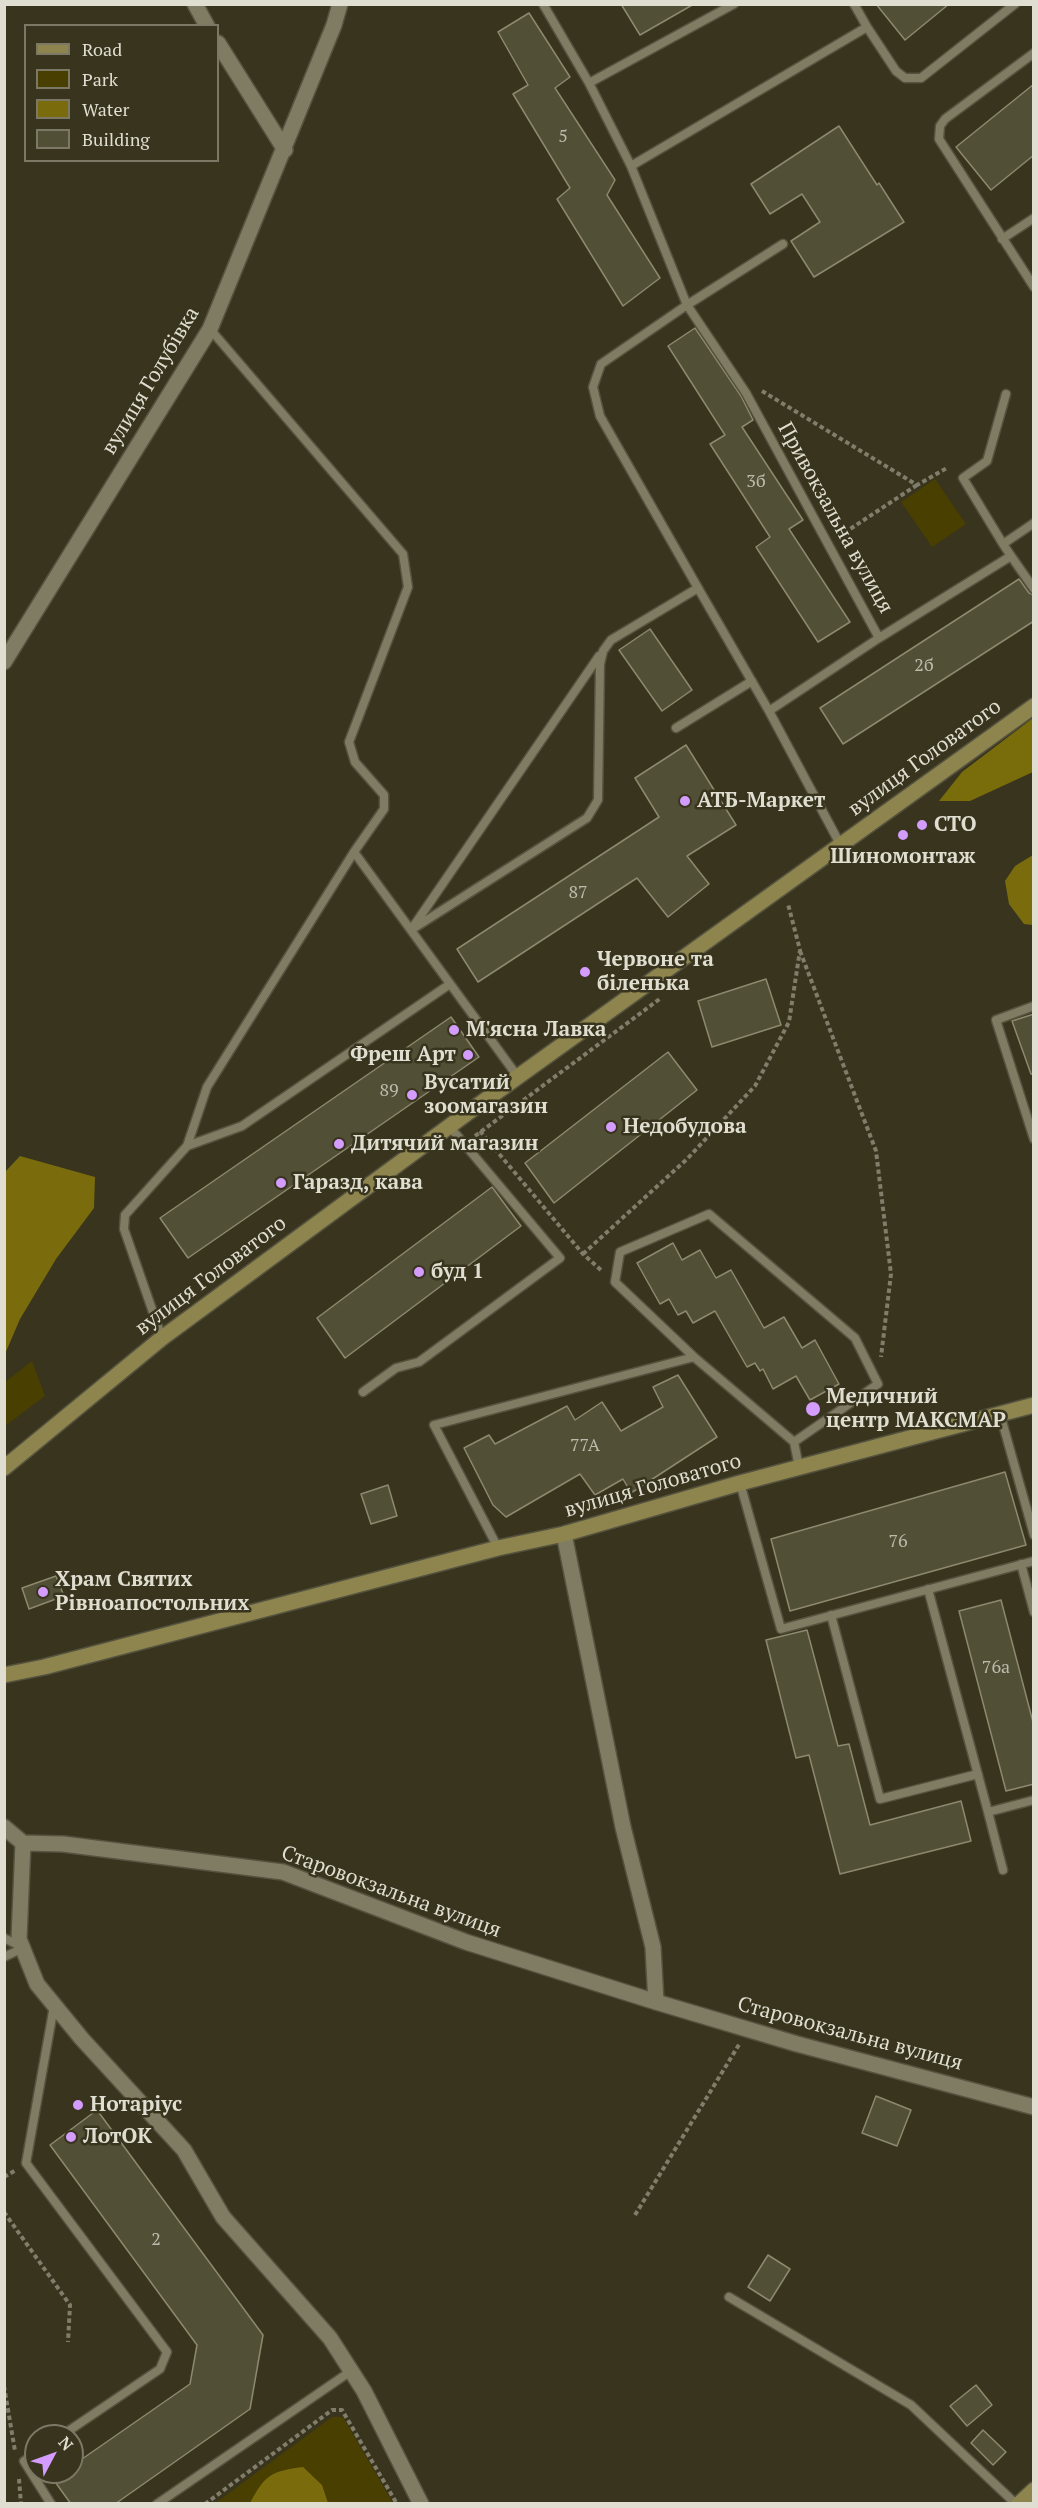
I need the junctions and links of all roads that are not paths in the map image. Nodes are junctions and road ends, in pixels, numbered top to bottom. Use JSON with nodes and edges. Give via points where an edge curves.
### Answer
{"nodes":[{"id":1,"x":195,"y":4,"type":"edge"},
{"id":2,"x":340,"y":4,"type":"edge"},
{"id":3,"x":543,"y":4,"type":"edge"},
{"id":4,"x":734,"y":4,"type":"edge"},
{"id":5,"x":854,"y":4,"type":"edge"},
{"id":6,"x":1015,"y":4,"type":"edge"},
{"id":7,"x":206,"y":24,"type":"edge"},
{"id":8,"x":867,"y":27,"type":"junction"},
{"id":9,"x":219,"y":45,"type":"edge"},
{"id":10,"x":1034,"y":53,"type":"edge"},
{"id":11,"x":589,"y":83,"type":"junction"},
{"id":12,"x":285,"y":150,"type":"junction"},
{"id":13,"x":631,"y":166,"type":"junction"},
{"id":14,"x":1034,"y":218,"type":"edge"},
{"id":15,"x":1002,"y":239,"type":"junction"},
{"id":16,"x":783,"y":244,"type":"dead end"},
{"id":17,"x":1034,"y":287,"type":"edge"},
{"id":18,"x":687,"y":304,"type":"junction"},
{"id":19,"x":210,"y":329,"type":"junction"},
{"id":20,"x":1006,"y":394,"type":"dead end"},
{"id":21,"x":1034,"y":523,"type":"edge"},
{"id":22,"x":1003,"y":544,"type":"junction"},
{"id":23,"x":1011,"y":556,"type":"junction"},
{"id":24,"x":698,"y":588,"type":"junction"},
{"id":25,"x":1034,"y":589,"type":"edge"},
{"id":26,"x":879,"y":638,"type":"junction"},
{"id":27,"x":603,"y":651,"type":"junction"},
{"id":28,"x":4,"y":662,"type":"edge"},
{"id":29,"x":752,"y":681,"type":"junction"},
{"id":30,"x":1034,"y":706,"type":"edge"},
{"id":31,"x":769,"y":711,"type":"junction"},
{"id":32,"x":676,"y":728,"type":"dead end"},
{"id":33,"x":840,"y":844,"type":"junction"},
{"id":34,"x":354,"y":852,"type":"junction"},
{"id":35,"x":411,"y":930,"type":"junction"},
{"id":36,"x":450,"y":984,"type":"junction"},
{"id":37,"x":1034,"y":1006,"type":"edge"},
{"id":38,"x":518,"y":1077,"type":"junction"},
{"id":39,"x":450,"y":1126,"type":"junction"},
{"id":40,"x":1034,"y":1139,"type":"edge"},
{"id":41,"x":188,"y":1146,"type":"junction"},
{"id":42,"x":162,"y":1338,"type":"junction"},
{"id":43,"x":694,"y":1357,"type":"junction"},
{"id":44,"x":363,"y":1392,"type":"dead end"},
{"id":45,"x":1034,"y":1405,"type":"edge"},
{"id":46,"x":1000,"y":1414,"type":"junction"},
{"id":47,"x":794,"y":1442,"type":"junction"},
{"id":48,"x":799,"y":1467,"type":"junction"},
{"id":49,"x":4,"y":1468,"type":"edge"},
{"id":50,"x":740,"y":1483,"type":"junction"},
{"id":51,"x":564,"y":1534,"type":"junction"},
{"id":52,"x":1034,"y":1534,"type":"edge"},
{"id":53,"x":498,"y":1548,"type":"junction"},
{"id":54,"x":1034,"y":1561,"type":"edge"},
{"id":55,"x":1021,"y":1564,"type":"junction"},
{"id":56,"x":928,"y":1589,"type":"junction"},
{"id":57,"x":1034,"y":1612,"type":"edge"},
{"id":58,"x":831,"y":1615,"type":"junction"},
{"id":59,"x":4,"y":1675,"type":"edge"},
{"id":60,"x":978,"y":1774,"type":"junction"},
{"id":61,"x":1034,"y":1800,"type":"edge"},
{"id":62,"x":988,"y":1812,"type":"junction"},
{"id":63,"x":4,"y":1827,"type":"edge"},
{"id":64,"x":23,"y":1843,"type":"junction"},
{"id":65,"x":1003,"y":1870,"type":"dead end"},
{"id":66,"x":4,"y":1938,"type":"edge"},
{"id":67,"x":23,"y":1948,"type":"junction"},
{"id":68,"x":4,"y":1957,"type":"edge"},
{"id":69,"x":656,"y":2002,"type":"junction"},
{"id":70,"x":54,"y":2005,"type":"junction"},
{"id":71,"x":1034,"y":2107,"type":"edge"},
{"id":72,"x":729,"y":2297,"type":"dead end"},
{"id":73,"x":351,"y":2371,"type":"junction"},
{"id":74,"x":79,"y":2424,"type":"edge"},
{"id":75,"x":38,"y":2484,"type":"edge"},
{"id":76,"x":1034,"y":2490,"type":"edge"},
{"id":77,"x":51,"y":2504,"type":"edge"},
{"id":78,"x":157,"y":2504,"type":"edge"},
{"id":79,"x":421,"y":2504,"type":"edge"},
{"id":80,"x":1018,"y":2504,"type":"edge"}],
"edges":[{"from":1,"to":7,"type":"street"},
{"from":2,"to":12,"type":"street","name":"вулиця Голубівка"},
{"from":3,"to":11,"type":"lane","name":"Привокзальна вулиця"},
{"from":4,"to":11,"type":"lane"},
{"from":5,"to":8,"type":"lane"},
{"from":6,"to":8,"type":"lane","via":[[921,78],[905,78],[896,71]]},
{"from":8,"to":13,"type":"lane"},
{"from":9,"to":12,"type":"street"},
{"from":10,"to":15,"type":"lane","via":[[940,126],[939,139]]},
{"from":11,"to":13,"type":"lane","name":"Привокзальна вулиця"},
{"from":12,"to":19,"type":"street","name":"вулиця Голубівка"},
{"from":13,"to":18,"type":"lane","name":"Привокзальна вулиця"},
{"from":14,"to":15,"type":"lane"},
{"from":15,"to":17,"type":"lane"},
{"from":16,"to":18,"type":"lane"},
{"from":18,"to":24,"type":"lane","via":[[601,364],[593,387],[600,417]]},
{"from":18,"to":26,"type":"lane","name":"Привокзальна вулиця","via":[[734,374]]},
{"from":19,"to":28,"type":"street","name":"вулиця Голубівка"},
{"from":19,"to":34,"type":"lane","via":[[403,555],[408,587],[349,742],[356,762],[384,795],[384,809]]},
{"from":20,"to":22,"type":"lane","via":[[987,461],[963,478]]},
{"from":21,"to":22,"type":"lane"},
{"from":22,"to":23,"type":"lane"},
{"from":23,"to":25,"type":"lane"},
{"from":23,"to":26,"type":"lane"},
{"from":24,"to":27,"type":"lane","via":[[611,640]]},
{"from":24,"to":29,"type":"lane"},
{"from":26,"to":31,"type":"lane","name":"Привокзальна вулиця"},
{"from":27,"to":35,"type":"lane"},
{"from":27,"to":35,"type":"lane","via":[[598,800],[587,818]]},
{"from":29,"to":31,"type":"lane"},
{"from":29,"to":32,"type":"lane"},
{"from":30,"to":33,"type":"street","name":"вулиця Головатого"},
{"from":31,"to":33,"type":"lane"},
{"from":33,"to":38,"type":"street","name":"вулиця Головатого"},
{"from":34,"to":35,"type":"lane"},
{"from":34,"to":41,"type":"lane","via":[[207,1087]]},
{"from":35,"to":36,"type":"lane"},
{"from":36,"to":38,"type":"lane"},
{"from":36,"to":41,"type":"lane","via":[[242,1126]]},
{"from":37,"to":40,"type":"lane","via":[[996,1020]]},
{"from":38,"to":39,"type":"street","name":"вулиця Головатого"},
{"from":39,"to":42,"type":"street","name":"вулиця Головатого"},
{"from":39,"to":44,"type":"lane","via":[[560,1258],[419,1362],[396,1368]]},
{"from":41,"to":42,"type":"lane","via":[[125,1215],[124,1229]]},
{"from":42,"to":49,"type":"street","name":"вулиця Головатого"},
{"from":43,"to":47,"type":"lane"},
{"from":43,"to":47,"type":"lane","via":[[615,1282],[620,1252],[709,1214],[855,1338],[878,1384]]},
{"from":43,"to":53,"type":"lane","via":[[434,1425]]},
{"from":45,"to":46,"type":"street","name":"вулиця Головатого"},
{"from":46,"to":48,"type":"street","name":"вулиця Головатого"},
{"from":46,"to":52,"type":"lane"},
{"from":47,"to":48,"type":"lane"},
{"from":48,"to":50,"type":"street","name":"вулиця Головатого"},
{"from":50,"to":51,"type":"street","name":"вулиця Головатого"},
{"from":50,"to":58,"type":"lane","via":[[782,1629]]},
{"from":51,"to":53,"type":"street","name":"вулиця Головатого"},
{"from":51,"to":69,"type":"street","via":[[623,1827],[652,1947]]},
{"from":53,"to":59,"type":"street","name":"вулиця Головатого"},
{"from":54,"to":55,"type":"lane"},
{"from":55,"to":56,"type":"lane"},
{"from":55,"to":57,"type":"lane"},
{"from":56,"to":58,"type":"lane"},
{"from":56,"to":60,"type":"lane"},
{"from":58,"to":60,"type":"lane","via":[[880,1798]]},
{"from":60,"to":62,"type":"lane"},
{"from":61,"to":62,"type":"lane"},
{"from":62,"to":65,"type":"lane"},
{"from":63,"to":64,"type":"street"},
{"from":64,"to":67,"type":"street","via":[[19,1939]]},
{"from":64,"to":69,"type":"street","name":"Старовокзальна вулиця","via":[[63,1844],[283,1872],[466,1942]]},
{"from":66,"to":67,"type":"lane"},
{"from":67,"to":68,"type":"lane"},
{"from":67,"to":70,"type":"street","via":[[37,1984]]},
{"from":69,"to":71,"type":"street","name":"Старовокзальна вулиця"},
{"from":70,"to":73,"type":"street","via":[[184,2150],[223,2217],[330,2338]]},
{"from":70,"to":74,"type":"lane","via":[[26,2163],[167,2352],[160,2369]]},
{"from":72,"to":80,"type":"lane","via":[[911,2404]]},
{"from":73,"to":78,"type":"lane"},
{"from":73,"to":79,"type":"street"},
{"from":75,"to":77,"type":"lane"},
{"from":76,"to":80,"type":"street"}]}
